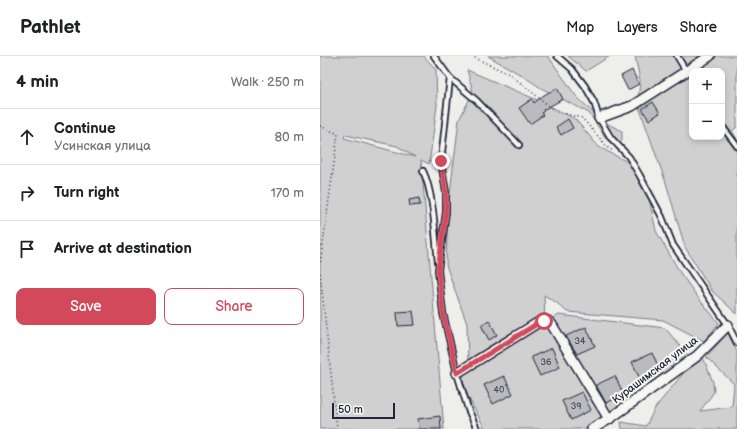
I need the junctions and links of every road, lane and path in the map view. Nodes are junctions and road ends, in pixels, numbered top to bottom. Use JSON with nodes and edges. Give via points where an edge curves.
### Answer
{"nodes":[{"id":1,"x":434,"y":56,"type":"edge"},
{"id":2,"x":471,"y":56,"type":"edge"},
{"id":3,"x":557,"y":56,"type":"edge"},
{"id":4,"x":677,"y":56,"type":"edge"},
{"id":5,"x":710,"y":56,"type":"edge"},
{"id":6,"x":686,"y":71,"type":"junction"},
{"id":7,"x":450,"y":78,"type":"junction"},
{"id":8,"x":599,"y":118,"type":"junction"},
{"id":9,"x":320,"y":126,"type":"edge"},
{"id":10,"x":725,"y":130,"type":"edge"},
{"id":11,"x":518,"y":145,"type":"dead end"},
{"id":12,"x":737,"y":146,"type":"edge"},
{"id":13,"x":616,"y":152,"type":"dead end"},
{"id":14,"x":423,"y":171,"type":"dead end"},
{"id":15,"x":320,"y":265,"type":"edge"},
{"id":16,"x":438,"y":270,"type":"junction"},
{"id":17,"x":320,"y":273,"type":"edge"},
{"id":18,"x":728,"y":326,"type":"junction"},
{"id":19,"x":737,"y":343,"type":"edge"},
{"id":20,"x":457,"y":373,"type":"junction"},
{"id":21,"x":609,"y":419,"type":"junction"},
{"id":22,"x":337,"y":429,"type":"edge"},
{"id":23,"x":478,"y":429,"type":"edge"},
{"id":24,"x":592,"y":429,"type":"edge"}],
"edges":[{"from":1,"to":7,"type":"lane"},
{"from":2,"to":13,"type":"path","via":[[510,75],[555,112],[582,118],[609,149]]},
{"from":3,"to":8,"type":"lane","via":[[586,86]]},
{"from":4,"to":6,"type":"lane"},
{"from":5,"to":6,"type":"street"},
{"from":6,"to":8,"type":"street","via":[[632,106]]},
{"from":7,"to":11,"type":"lane"},
{"from":7,"to":16,"type":"lane","via":[[441,161],[446,212]]},
{"from":8,"to":18,"type":"lane","via":[[611,138],[629,157],[662,217],[673,245]]},
{"from":9,"to":15,"type":"path","via":[[338,134]]},
{"from":10,"to":12,"type":"lane"},
{"from":14,"to":16,"type":"lane","via":[[430,196]]},
{"from":16,"to":20,"type":"lane","via":[[443,313]]},
{"from":17,"to":22,"type":"path"},
{"from":18,"to":19,"type":"lane"},
{"from":18,"to":21,"type":"street","name":"Курашимская улица","via":[[697,356]]},
{"from":20,"to":21,"type":"street","via":[[540,322],[548,321]]},
{"from":20,"to":23,"type":"lane","via":[[468,409]]},
{"from":21,"to":24,"type":"street","name":"Курашимская улица"}]}
